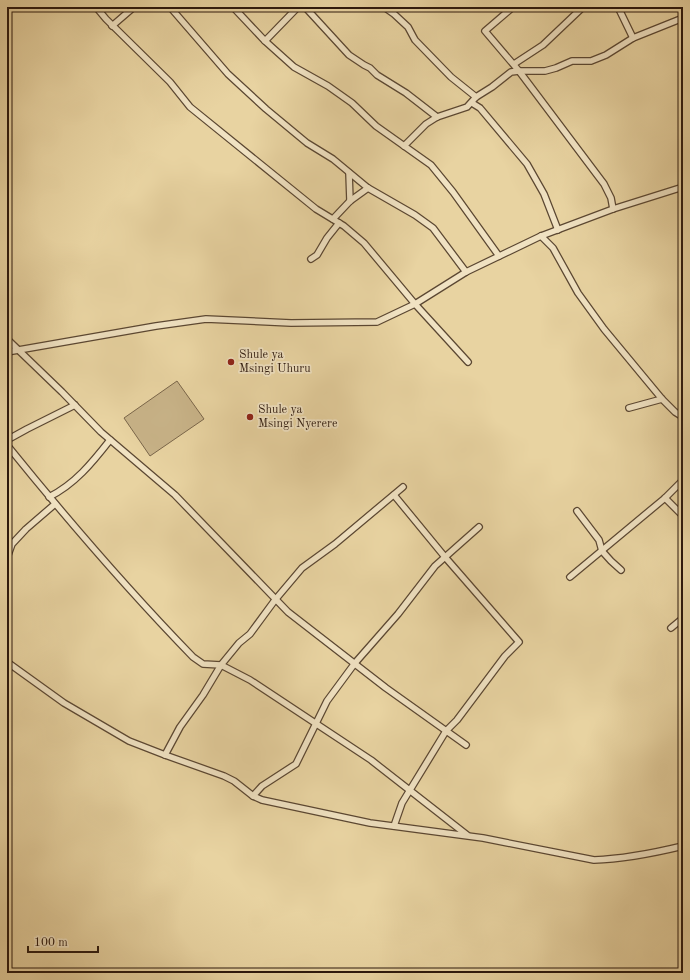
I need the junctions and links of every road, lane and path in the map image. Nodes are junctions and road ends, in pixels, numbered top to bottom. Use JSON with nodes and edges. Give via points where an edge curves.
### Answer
{"nodes":[{"id":1,"x":96,"y":7,"type":"edge"},
{"id":2,"x":134,"y":7,"type":"edge"},
{"id":3,"x":170,"y":7,"type":"edge"},
{"id":4,"x":233,"y":7,"type":"edge"},
{"id":5,"x":298,"y":7,"type":"edge"},
{"id":6,"x":305,"y":7,"type":"edge"},
{"id":7,"x":384,"y":7,"type":"edge"},
{"id":8,"x":513,"y":7,"type":"edge"},
{"id":9,"x":584,"y":7,"type":"edge"},
{"id":10,"x":618,"y":7,"type":"edge"},
{"id":11,"x":683,"y":18,"type":"edge"},
{"id":12,"x":112,"y":26,"type":"junction"},
{"id":13,"x":633,"y":38,"type":"junction"},
{"id":14,"x":266,"y":41,"type":"junction"},
{"id":15,"x":514,"y":64,"type":"junction"},
{"id":16,"x":519,"y":71,"type":"junction"},
{"id":17,"x":476,"y":97,"type":"junction"},
{"id":18,"x":472,"y":103,"type":"junction"},
{"id":19,"x":437,"y":117,"type":"junction"},
{"id":20,"x":404,"y":146,"type":"junction"},
{"id":21,"x":349,"y":173,"type":"junction"},
{"id":22,"x":683,"y":187,"type":"edge"},
{"id":23,"x":368,"y":188,"type":"junction"},
{"id":24,"x":350,"y":201,"type":"junction"},
{"id":25,"x":613,"y":209,"type":"junction"},
{"id":26,"x":333,"y":220,"type":"junction"},
{"id":27,"x":339,"y":223,"type":"junction"},
{"id":28,"x":558,"y":230,"type":"junction"},
{"id":29,"x":541,"y":236,"type":"junction"},
{"id":30,"x":499,"y":256,"type":"junction"},
{"id":31,"x":311,"y":259,"type":"dead end"},
{"id":32,"x":466,"y":272,"type":"junction"},
{"id":33,"x":415,"y":304,"type":"junction"},
{"id":34,"x":7,"y":339,"type":"edge"},
{"id":35,"x":19,"y":351,"type":"junction"},
{"id":36,"x":7,"y":352,"type":"edge"},
{"id":37,"x":468,"y":362,"type":"dead end"},
{"id":38,"x":662,"y":399,"type":"junction"},
{"id":39,"x":74,"y":405,"type":"junction"},
{"id":40,"x":629,"y":408,"type":"dead end"},
{"id":41,"x":683,"y":417,"type":"edge"},
{"id":42,"x":7,"y":440,"type":"edge"},
{"id":43,"x":110,"y":440,"type":"junction"},
{"id":44,"x":7,"y":445,"type":"edge"},
{"id":45,"x":683,"y":480,"type":"edge"},
{"id":46,"x":403,"y":487,"type":"dead end"},
{"id":47,"x":394,"y":495,"type":"junction"},
{"id":48,"x":49,"y":497,"type":"junction"},
{"id":49,"x":665,"y":498,"type":"junction"},
{"id":50,"x":56,"y":504,"type":"junction"},
{"id":51,"x":577,"y":511,"type":"dead end"},
{"id":52,"x":683,"y":516,"type":"edge"},
{"id":53,"x":479,"y":527,"type":"dead end"},
{"id":54,"x":602,"y":551,"type":"junction"},
{"id":55,"x":445,"y":557,"type":"junction"},
{"id":56,"x":7,"y":558,"type":"edge"},
{"id":57,"x":621,"y":570,"type":"dead end"},
{"id":58,"x":570,"y":577,"type":"dead end"},
{"id":59,"x":275,"y":600,"type":"junction"},
{"id":60,"x":683,"y":618,"type":"edge"},
{"id":61,"x":671,"y":628,"type":"dead end"},
{"id":62,"x":7,"y":662,"type":"edge"},
{"id":63,"x":355,"y":663,"type":"junction"},
{"id":64,"x":221,"y":665,"type":"junction"},
{"id":65,"x":316,"y":724,"type":"junction"},
{"id":66,"x":446,"y":731,"type":"junction"},
{"id":67,"x":466,"y":745,"type":"dead end"},
{"id":68,"x":165,"y":755,"type":"junction"},
{"id":69,"x":410,"y":791,"type":"junction"},
{"id":70,"x":254,"y":796,"type":"junction"},
{"id":71,"x":394,"y":826,"type":"junction"},
{"id":72,"x":468,"y":836,"type":"junction"},
{"id":73,"x":683,"y":846,"type":"edge"}],
"edges":[{"from":1,"to":12,"type":"street"},
{"from":2,"to":12,"type":"street"},
{"from":3,"to":21,"type":"street","via":[[228,74],[307,143],[333,159]]},
{"from":4,"to":14,"type":"street"},
{"from":5,"to":14,"type":"street"},
{"from":6,"to":19,"type":"street","via":[[349,55]]},
{"from":7,"to":17,"type":"street","via":[[408,27],[415,40],[451,77]]},
{"from":8,"to":15,"type":"street","via":[[485,30]]},
{"from":9,"to":15,"type":"street","via":[[544,45]]},
{"from":10,"to":13,"type":"street"},
{"from":11,"to":13,"type":"street"},
{"from":12,"to":26,"type":"street","via":[[170,82],[190,107]]},
{"from":13,"to":16,"type":"street","via":[[591,61],[572,61],[545,71]]},
{"from":14,"to":20,"type":"street","via":[[294,67],[352,103],[376,126]]},
{"from":15,"to":16,"type":"street"},
{"from":16,"to":17,"type":"street","via":[[511,72]]},
{"from":16,"to":25,"type":"street","via":[[604,184]]},
{"from":17,"to":18,"type":"street"},
{"from":18,"to":19,"type":"street"},
{"from":18,"to":28,"type":"street","via":[[480,108],[527,164],[544,194]]},
{"from":19,"to":20,"type":"street","via":[[419,130]]},
{"from":20,"to":30,"type":"street","via":[[431,165]]},
{"from":21,"to":23,"type":"street"},
{"from":21,"to":24,"type":"street"},
{"from":22,"to":25,"type":"street"},
{"from":23,"to":24,"type":"street"},
{"from":23,"to":32,"type":"street","via":[[433,228]]},
{"from":24,"to":26,"type":"street"},
{"from":25,"to":28,"type":"street"},
{"from":26,"to":27,"type":"street"},
{"from":27,"to":31,"type":"street","via":[[317,255]]},
{"from":27,"to":33,"type":"street","via":[[364,243]]},
{"from":28,"to":29,"type":"street"},
{"from":29,"to":30,"type":"street"},
{"from":29,"to":38,"type":"street","via":[[553,248],[578,293],[604,329]]},
{"from":30,"to":32,"type":"street"},
{"from":32,"to":33,"type":"street"},
{"from":33,"to":35,"type":"street","via":[[378,322],[291,323],[206,319]]},
{"from":33,"to":37,"type":"street"},
{"from":34,"to":35,"type":"street"},
{"from":35,"to":36,"type":"street"},
{"from":35,"to":39,"type":"street"},
{"from":38,"to":40,"type":"street"},
{"from":38,"to":41,"type":"street"},
{"from":39,"to":42,"type":"street"},
{"from":39,"to":43,"type":"street"},
{"from":43,"to":48,"type":"street","via":[[87,469]]},
{"from":43,"to":59,"type":"street","via":[[175,495]]},
{"from":44,"to":48,"type":"street"},
{"from":45,"to":49,"type":"street"},
{"from":46,"to":47,"type":"street"},
{"from":47,"to":55,"type":"street"},
{"from":47,"to":59,"type":"street","via":[[302,568]]},
{"from":48,"to":50,"type":"street"},
{"from":49,"to":52,"type":"street"},
{"from":49,"to":54,"type":"street"},
{"from":50,"to":56,"type":"street","via":[[12,544]]},
{"from":50,"to":64,"type":"street","via":[[129,589],[193,657],[203,664]]},
{"from":51,"to":54,"type":"street","via":[[600,540]]},
{"from":53,"to":55,"type":"street"},
{"from":54,"to":57,"type":"street"},
{"from":54,"to":58,"type":"street"},
{"from":55,"to":63,"type":"street"},
{"from":55,"to":66,"type":"street","via":[[519,642]]},
{"from":59,"to":63,"type":"street"},
{"from":59,"to":64,"type":"street","via":[[250,634]]},
{"from":60,"to":61,"type":"street"},
{"from":62,"to":68,"type":"street","via":[[71,706],[129,741]]},
{"from":63,"to":65,"type":"street","via":[[327,701]]},
{"from":63,"to":66,"type":"street"},
{"from":64,"to":65,"type":"street","via":[[250,680]]},
{"from":64,"to":68,"type":"street","via":[[180,727]]},
{"from":65,"to":69,"type":"street","via":[[371,760]]},
{"from":65,"to":70,"type":"street","via":[[296,764],[262,786]]},
{"from":66,"to":67,"type":"street"},
{"from":66,"to":69,"type":"street"},
{"from":68,"to":70,"type":"street","via":[[224,776]]},
{"from":69,"to":71,"type":"street"},
{"from":69,"to":72,"type":"street"},
{"from":70,"to":71,"type":"street","via":[[262,800]]},
{"from":71,"to":72,"type":"street"},
{"from":72,"to":73,"type":"street","via":[[594,860],[610,860]]}]}
